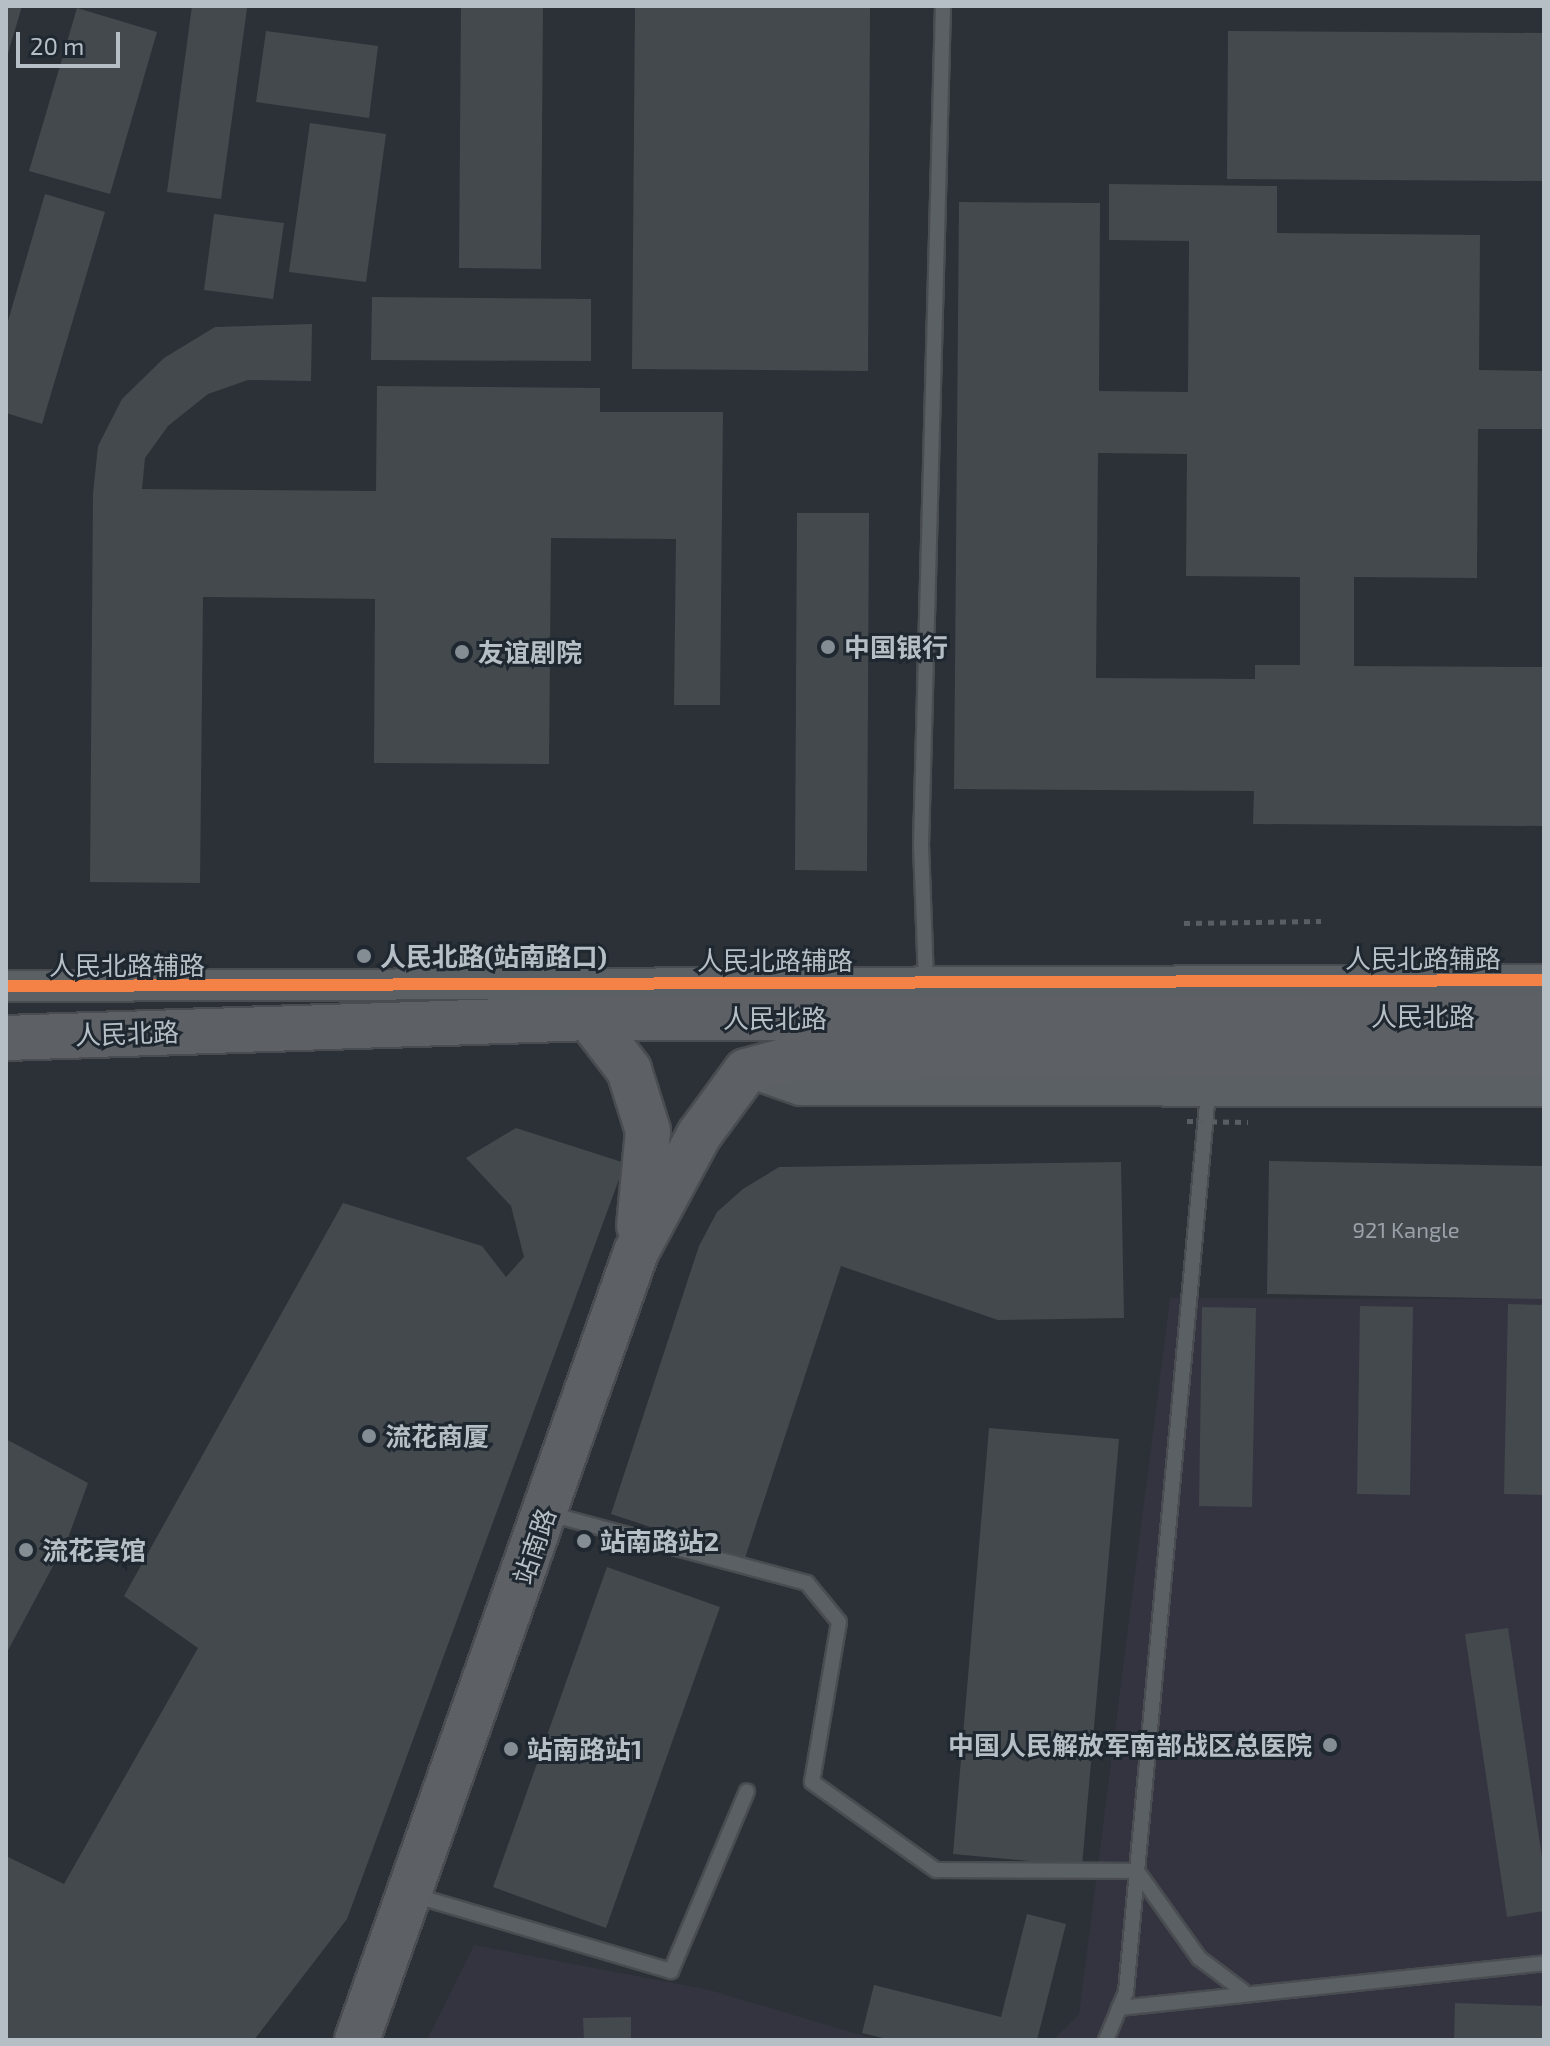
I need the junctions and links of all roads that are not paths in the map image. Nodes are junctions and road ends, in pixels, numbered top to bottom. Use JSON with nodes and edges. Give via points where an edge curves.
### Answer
{"nodes":[{"id":1,"x":943,"y":6,"type":"edge"},
{"id":2,"x":1544,"y":980,"type":"edge"},
{"id":3,"x":6,"y":986,"type":"edge"},
{"id":4,"x":926,"y":1000,"type":"junction"},
{"id":5,"x":301,"y":1007,"type":"junction"},
{"id":6,"x":1544,"y":1016,"type":"edge"},
{"id":7,"x":589,"y":1018,"type":"junction"},
{"id":8,"x":6,"y":1038,"type":"edge"},
{"id":9,"x":1544,"y":1054,"type":"edge"},
{"id":10,"x":746,"y":1071,"type":"joint"},
{"id":11,"x":1153,"y":1073,"type":"junction"},
{"id":12,"x":1544,"y":1091,"type":"edge"},
{"id":13,"x":1208,"y":1092,"type":"junction"},
{"id":14,"x":636,"y":1252,"type":"junction"},
{"id":15,"x":545,"y":1513,"type":"junction"},
{"id":16,"x":747,"y":1791,"type":"dead end"},
{"id":17,"x":1137,"y":1871,"type":"junction"},
{"id":18,"x":412,"y":1894,"type":"junction"},
{"id":19,"x":1544,"y":1963,"type":"edge"},
{"id":20,"x":1243,"y":1991,"type":"junction"},
{"id":21,"x":1119,"y":2008,"type":"junction"},
{"id":22,"x":357,"y":2040,"type":"edge"},
{"id":23,"x":1106,"y":2040,"type":"edge"}],
"edges":[{"from":1,"to":4,"type":"lane","via":[[921,846]]},
{"from":2,"to":4,"type":"street","name":"人民北路辅路"},
{"from":3,"to":5,"type":"street","name":"人民北路辅路"},
{"from":4,"to":5,"type":"street","name":"人民北路辅路"},
{"from":4,"to":6,"type":"main road","name":"人民北路"},
{"from":4,"to":7,"type":"main road","name":"人民北路"},
{"from":5,"to":7,"type":"main road","name":"人民北路"},
{"from":5,"to":8,"type":"main road","name":"人民北路"},
{"from":7,"to":14,"type":"main road","via":[[629,1070],[648,1131]]},
{"from":9,"to":11,"type":"main road","name":"人民北路"},
{"from":10,"to":11,"type":"main road","name":"人民北路","via":[[798,1057]]},
{"from":10,"to":14,"type":"main road","name":"站南路","via":[[699,1135]]},
{"from":11,"to":13,"type":"street"},
{"from":12,"to":13,"type":"street"},
{"from":13,"to":17,"type":"lane"},
{"from":14,"to":15,"type":"main road","name":"站南路"},
{"from":15,"to":17,"type":"lane","via":[[807,1583],[839,1622],[812,1782],[936,1870]]},
{"from":15,"to":18,"type":"main road","name":"站南路"},
{"from":16,"to":18,"type":"lane","via":[[671,1971]]},
{"from":17,"to":20,"type":"lane","via":[[1199,1958]]},
{"from":17,"to":21,"type":"lane","via":[[1126,1992]]},
{"from":18,"to":22,"type":"main road","name":"站南路"},
{"from":19,"to":20,"type":"lane"},
{"from":20,"to":21,"type":"lane"},
{"from":21,"to":23,"type":"lane"}]}
